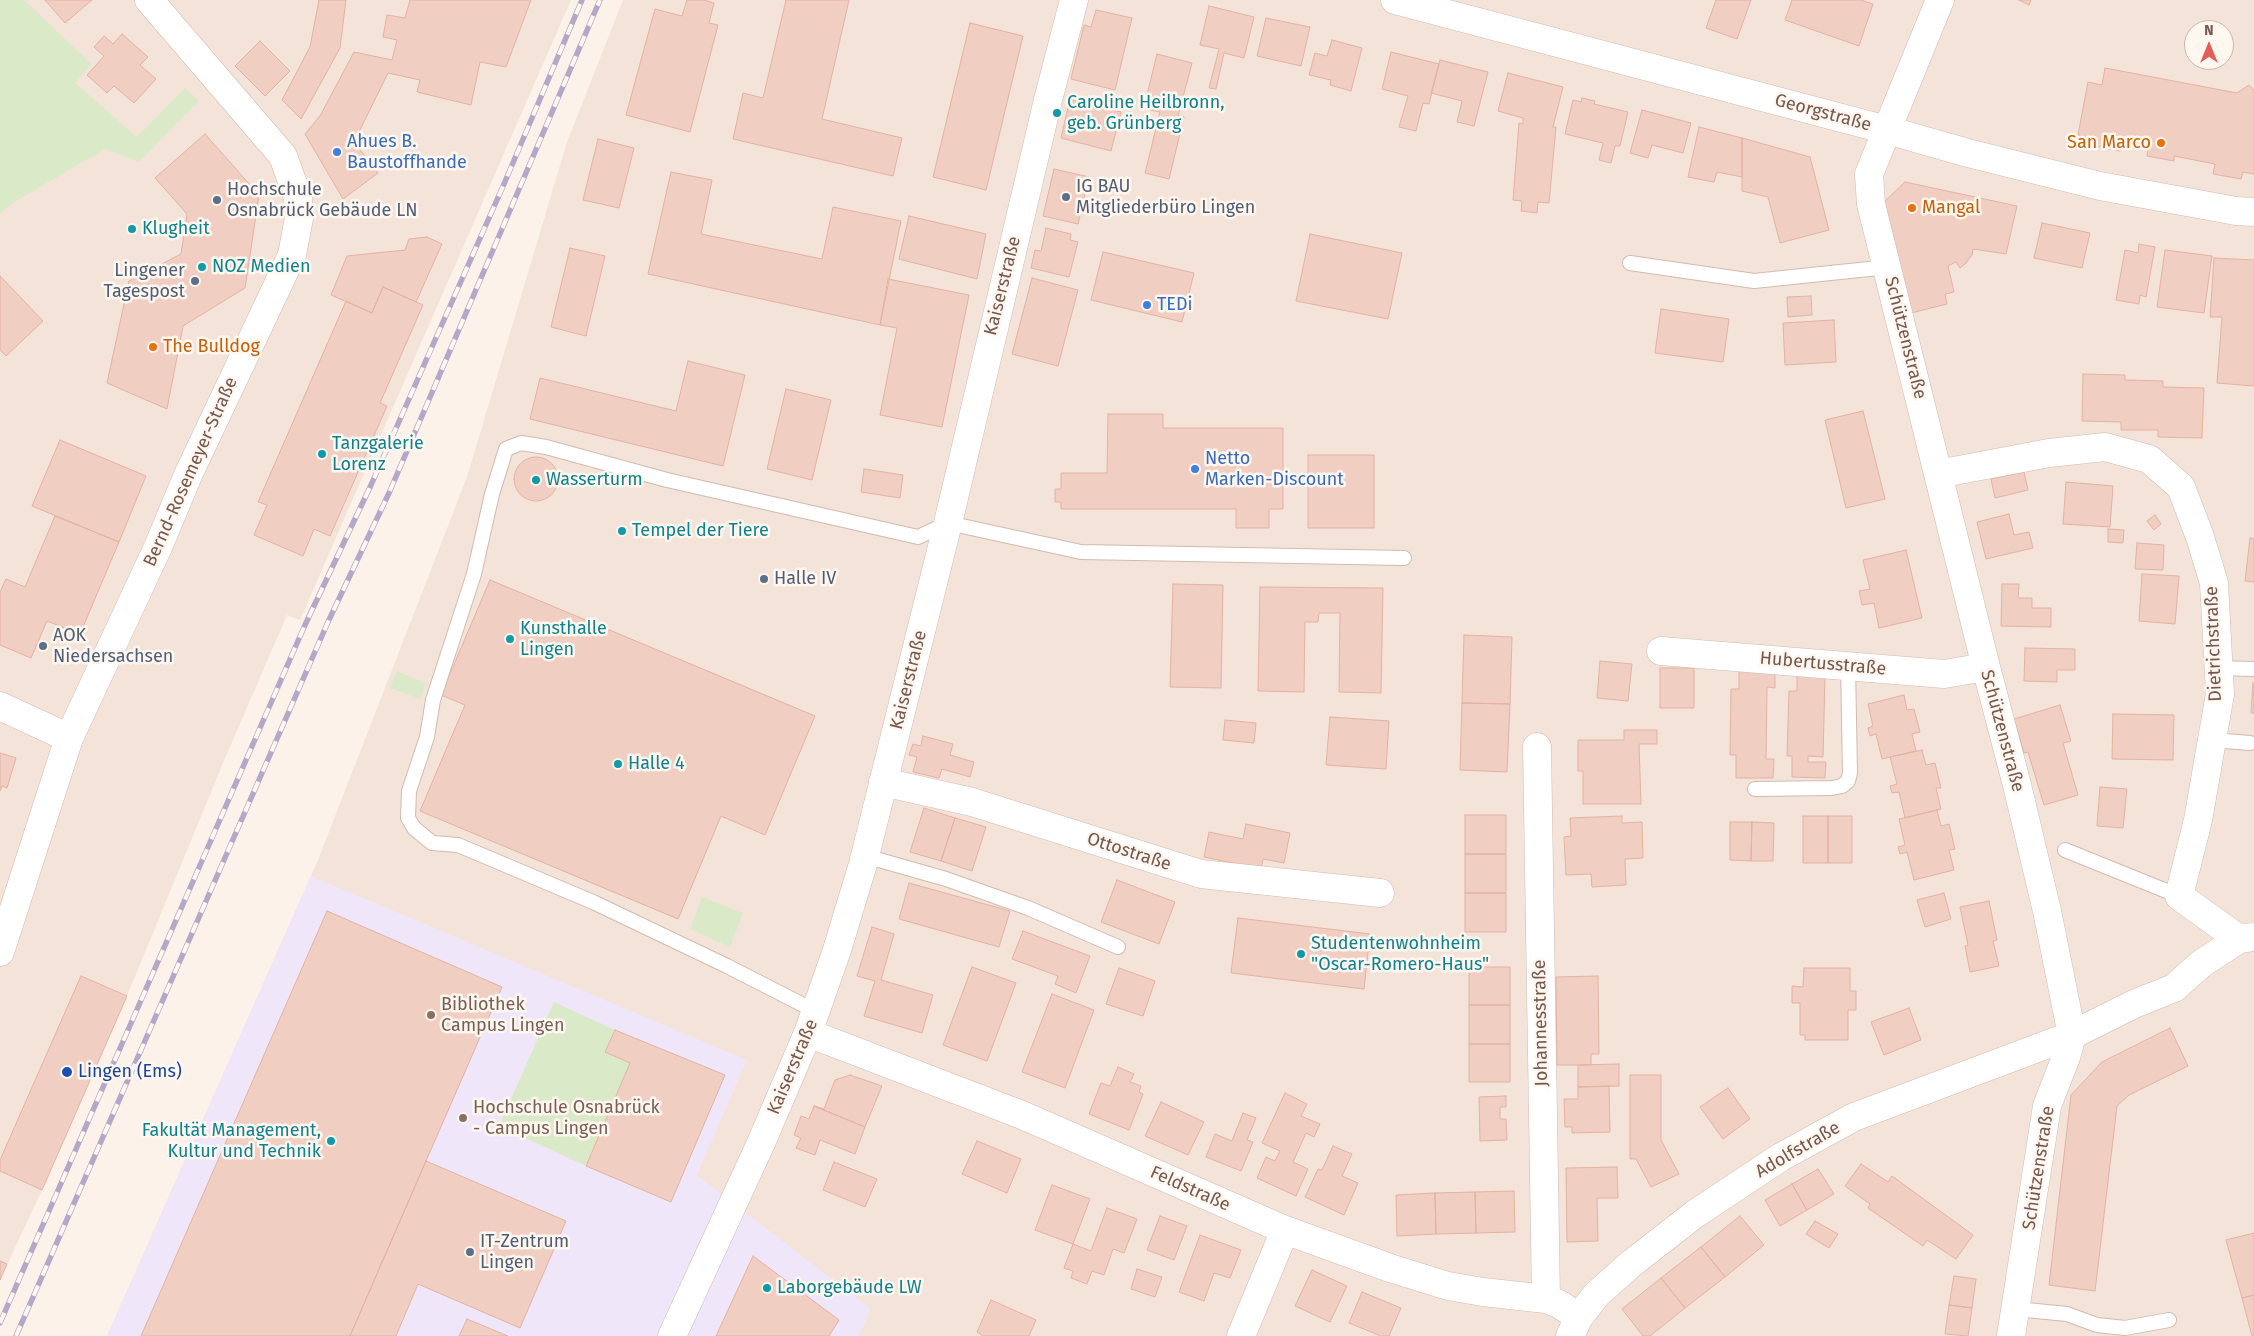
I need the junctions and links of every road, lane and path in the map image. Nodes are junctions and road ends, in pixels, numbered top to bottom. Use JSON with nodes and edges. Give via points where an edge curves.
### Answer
{"nodes":[{"id":1,"x":149,"y":0,"type":"edge"},
{"id":2,"x":1074,"y":0,"type":"edge"},
{"id":3,"x":1940,"y":0,"type":"edge"},
{"id":4,"x":1405,"y":1,"type":"edge"},
{"id":5,"x":1886,"y":130,"type":"junction"},
{"id":6,"x":2254,"y":212,"type":"edge"},
{"id":7,"x":1630,"y":263,"type":"dead end"},
{"id":8,"x":1888,"y":267,"type":"junction"},
{"id":9,"x":1938,"y":474,"type":"junction"},
{"id":10,"x":948,"y":523,"type":"junction"},
{"id":11,"x":1404,"y":558,"type":"dead end"},
{"id":12,"x":1661,"y":651,"type":"dead end"},
{"id":13,"x":1848,"y":666,"type":"junction"},
{"id":14,"x":1986,"y":667,"type":"junction"},
{"id":15,"x":2218,"y":668,"type":"junction"},
{"id":16,"x":2254,"y":669,"type":"edge"},
{"id":17,"x":0,"y":706,"type":"edge"},
{"id":18,"x":69,"y":738,"type":"junction"},
{"id":19,"x":2212,"y":740,"type":"junction"},
{"id":20,"x":2250,"y":743,"type":"dead end"},
{"id":21,"x":1537,"y":747,"type":"dead end"},
{"id":22,"x":883,"y":782,"type":"junction"},
{"id":23,"x":1756,"y":789,"type":"dead end"},
{"id":24,"x":2065,"y":850,"type":"dead end"},
{"id":25,"x":865,"y":856,"type":"junction"},
{"id":26,"x":1380,"y":893,"type":"dead end"},
{"id":27,"x":2179,"y":896,"type":"junction"},
{"id":28,"x":2247,"y":938,"type":"edge"},
{"id":29,"x":1118,"y":947,"type":"dead end"},
{"id":30,"x":0,"y":952,"type":"edge"},
{"id":31,"x":812,"y":1022,"type":"junction"},
{"id":32,"x":2072,"y":1035,"type":"junction"},
{"id":33,"x":1285,"y":1230,"type":"junction"},
{"id":34,"x":1546,"y":1299,"type":"junction"},
{"id":35,"x":2016,"y":1309,"type":"junction"},
{"id":36,"x":2169,"y":1320,"type":"dead end"},
{"id":37,"x":1574,"y":1326,"type":"edge"},
{"id":38,"x":672,"y":1336,"type":"edge"},
{"id":39,"x":1241,"y":1336,"type":"edge"},
{"id":40,"x":2011,"y":1336,"type":"edge"}],
"edges":[{"from":1,"to":18,"type":"street","name":"Bernd-Rosemeyer-Straße","via":[[283,156],[298,198],[299,218],[292,255]]},
{"from":2,"to":10,"type":"street","name":"Kaiserstraße","via":[[982,371]]},
{"from":3,"to":5,"type":"street","name":"Schützenstraße"},
{"from":4,"to":5,"type":"street","name":"Georgstraße"},
{"from":5,"to":6,"type":"street","name":"Georgstraße","via":[[2100,186]]},
{"from":5,"to":8,"type":"street","name":"Schützenstraße","via":[[1869,174],[1871,204]]},
{"from":7,"to":8,"type":"lane","via":[[1754,281]]},
{"from":8,"to":9,"type":"street","name":"Schützenstraße"},
{"from":9,"to":14,"type":"street","name":"Schützenstraße"},
{"from":9,"to":15,"type":"street","name":"Dietrichstraße","via":[[2049,453],[2105,447],[2149,459],[2181,487],[2200,537],[2214,583]]},
{"from":10,"to":11,"type":"lane","via":[[1081,552]]},
{"from":10,"to":22,"type":"street","name":"Kaiserstraße"},
{"from":10,"to":31,"type":"lane","via":[[918,537],[667,480],[546,447],[522,444],[506,449],[474,574],[433,700],[427,737],[409,791],[408,818],[414,828],[432,842],[458,845],[593,902],[719,962]]},
{"from":12,"to":13,"type":"street","name":"Hubertusstraße"},
{"from":13,"to":14,"type":"street","name":"Hubertusstraße","via":[[1944,674]]},
{"from":13,"to":23,"type":"lane","via":[[1848,781],[1832,788]]},
{"from":14,"to":32,"type":"street","name":"Schützenstraße","via":[[2047,911]]},
{"from":15,"to":16,"type":"lane"},
{"from":15,"to":19,"type":"street","name":"Dietrichstraße","via":[[2220,694]]},
{"from":17,"to":18,"type":"street"},
{"from":18,"to":30,"type":"street","name":"Bernd-Rosemeyer-Straße"},
{"from":19,"to":20,"type":"lane"},
{"from":19,"to":27,"type":"street","name":"Dietrichstraße","via":[[2198,820]]},
{"from":21,"to":34,"type":"street","name":"Johannesstraße"},
{"from":22,"to":25,"type":"street","name":"Kaiserstraße"},
{"from":22,"to":26,"type":"street","name":"Ottostraße","via":[[972,802],[1200,874]]},
{"from":24,"to":27,"type":"lane"},
{"from":25,"to":29,"type":"lane","via":[[955,882],[1028,908]]},
{"from":25,"to":31,"type":"street","name":"Kaiserstraße"},
{"from":27,"to":28,"type":"street"},
{"from":28,"to":32,"type":"street","name":"Adolfstraße","via":[[2201,964],[2174,988]]},
{"from":31,"to":33,"type":"street","name":"Feldstraße"},
{"from":31,"to":38,"type":"street","name":"Kaiserstraße"},
{"from":32,"to":35,"type":"street","name":"Schützenstraße","via":[[2047,1106]]},
{"from":32,"to":37,"type":"street","name":"Adolfstraße","via":[[1854,1117],[1780,1157],[1695,1214],[1632,1262],[1597,1294]]},
{"from":33,"to":34,"type":"street","name":"Feldstraße","via":[[1448,1286]]},
{"from":33,"to":39,"type":"street"},
{"from":34,"to":37,"type":"street","name":"Feldstraße","via":[[1559,1304]]},
{"from":35,"to":36,"type":"lane","via":[[2068,1314],[2097,1326],[2125,1328]]},
{"from":35,"to":40,"type":"street","name":"Schützenstraße"}]}
